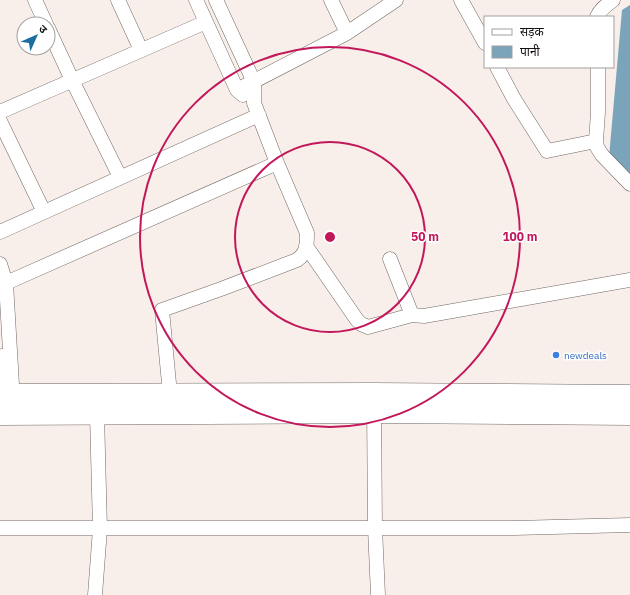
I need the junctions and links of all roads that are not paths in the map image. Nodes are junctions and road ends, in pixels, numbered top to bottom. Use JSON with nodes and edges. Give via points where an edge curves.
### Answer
{"nodes":[{"id":1,"x":35,"y":0,"type":"edge"},
{"id":2,"x":118,"y":0,"type":"edge"},
{"id":3,"x":196,"y":0,"type":"edge"},
{"id":4,"x":216,"y":0,"type":"edge"},
{"id":5,"x":331,"y":0,"type":"edge"},
{"id":6,"x":396,"y":0,"type":"edge"},
{"id":7,"x":461,"y":0,"type":"edge"},
{"id":8,"x":613,"y":0,"type":"edge"},
{"id":9,"x":42,"y":16,"type":"edge"},
{"id":10,"x":598,"y":16,"type":"edge"},
{"id":11,"x":206,"y":22,"type":"junction"},
{"id":12,"x":347,"y":33,"type":"junction"},
{"id":13,"x":484,"y":41,"type":"edge"},
{"id":14,"x":56,"y":45,"type":"edge"},
{"id":15,"x":141,"y":50,"type":"junction"},
{"id":16,"x":498,"y":68,"type":"edge"},
{"id":17,"x":598,"y":68,"type":"edge"},
{"id":18,"x":72,"y":80,"type":"junction"},
{"id":19,"x":254,"y":82,"type":"junction"},
{"id":20,"x":237,"y":90,"type":"junction"},
{"id":21,"x":256,"y":109,"type":"junction"},
{"id":22,"x":0,"y":112,"type":"edge"},
{"id":23,"x":0,"y":121,"type":"edge"},
{"id":24,"x":596,"y":141,"type":"junction"},
{"id":25,"x":277,"y":163,"type":"junction"},
{"id":26,"x":120,"y":177,"type":"junction"},
{"id":27,"x":630,"y":184,"type":"edge"},
{"id":28,"x":44,"y":212,"type":"junction"},
{"id":29,"x":0,"y":232,"type":"edge"},
{"id":30,"x":306,"y":246,"type":"junction"},
{"id":31,"x":390,"y":259,"type":"dead end"},
{"id":32,"x":0,"y":264,"type":"edge"},
{"id":33,"x":630,"y":280,"type":"edge"},
{"id":34,"x":6,"y":283,"type":"junction"},
{"id":35,"x":412,"y":315,"type":"junction"},
{"id":36,"x":0,"y":316,"type":"edge"},
{"id":37,"x":170,"y":394,"type":"junction"},
{"id":38,"x":630,"y":396,"type":"edge"},
{"id":39,"x":4,"y":402,"type":"edge"},
{"id":40,"x":374,"y":403,"type":"junction"},
{"id":41,"x":97,"y":414,"type":"junction"},
{"id":42,"x":630,"y":414,"type":"edge"},
{"id":43,"x":630,"y":525,"type":"edge"},
{"id":44,"x":0,"y":528,"type":"edge"},
{"id":45,"x":375,"y":528,"type":"junction"},
{"id":46,"x":100,"y":529,"type":"junction"},
{"id":47,"x":94,"y":595,"type":"edge"},
{"id":48,"x":378,"y":595,"type":"edge"}],
"edges":[{"from":1,"to":9,"type":"street"},
{"from":2,"to":15,"type":"street"},
{"from":3,"to":11,"type":"street"},
{"from":4,"to":19,"type":"street"},
{"from":5,"to":12,"type":"street"},
{"from":6,"to":12,"type":"street"},
{"from":7,"to":13,"type":"street"},
{"from":8,"to":10,"type":"street"},
{"from":11,"to":15,"type":"street"},
{"from":11,"to":20,"type":"street"},
{"from":12,"to":19,"type":"street"},
{"from":14,"to":18,"type":"street"},
{"from":15,"to":18,"type":"street"},
{"from":16,"to":24,"type":"street","via":[[514,99],[547,151]]},
{"from":17,"to":24,"type":"street"},
{"from":18,"to":22,"type":"street"},
{"from":18,"to":26,"type":"street"},
{"from":19,"to":20,"type":"street"},
{"from":19,"to":21,"type":"street"},
{"from":20,"to":21,"type":"street"},
{"from":21,"to":25,"type":"street"},
{"from":21,"to":26,"type":"street"},
{"from":23,"to":28,"type":"street"},
{"from":24,"to":27,"type":"street","via":[[602,156]]},
{"from":25,"to":30,"type":"street","via":[[307,233]]},
{"from":25,"to":34,"type":"street"},
{"from":26,"to":28,"type":"street"},
{"from":28,"to":29,"type":"street"},
{"from":30,"to":35,"type":"street","via":[[361,324],[368,327]]},
{"from":30,"to":37,"type":"street","via":[[302,257],[297,260],[162,310]]},
{"from":31,"to":35,"type":"street"},
{"from":32,"to":34,"type":"street"},
{"from":33,"to":35,"type":"street","via":[[424,316]]},
{"from":34,"to":39,"type":"street"},
{"from":36,"to":39,"type":"street","via":[[4,333]]},
{"from":37,"to":39,"type":"highway"},
{"from":37,"to":40,"type":"highway"},
{"from":38,"to":40,"type":"highway"},
{"from":39,"to":41,"type":"highway"},
{"from":40,"to":41,"type":"highway"},
{"from":40,"to":42,"type":"highway"},
{"from":40,"to":45,"type":"street"},
{"from":41,"to":46,"type":"street"},
{"from":43,"to":45,"type":"street"},
{"from":44,"to":46,"type":"street"},
{"from":45,"to":46,"type":"street"},
{"from":45,"to":48,"type":"street"},
{"from":46,"to":47,"type":"street"}]}
